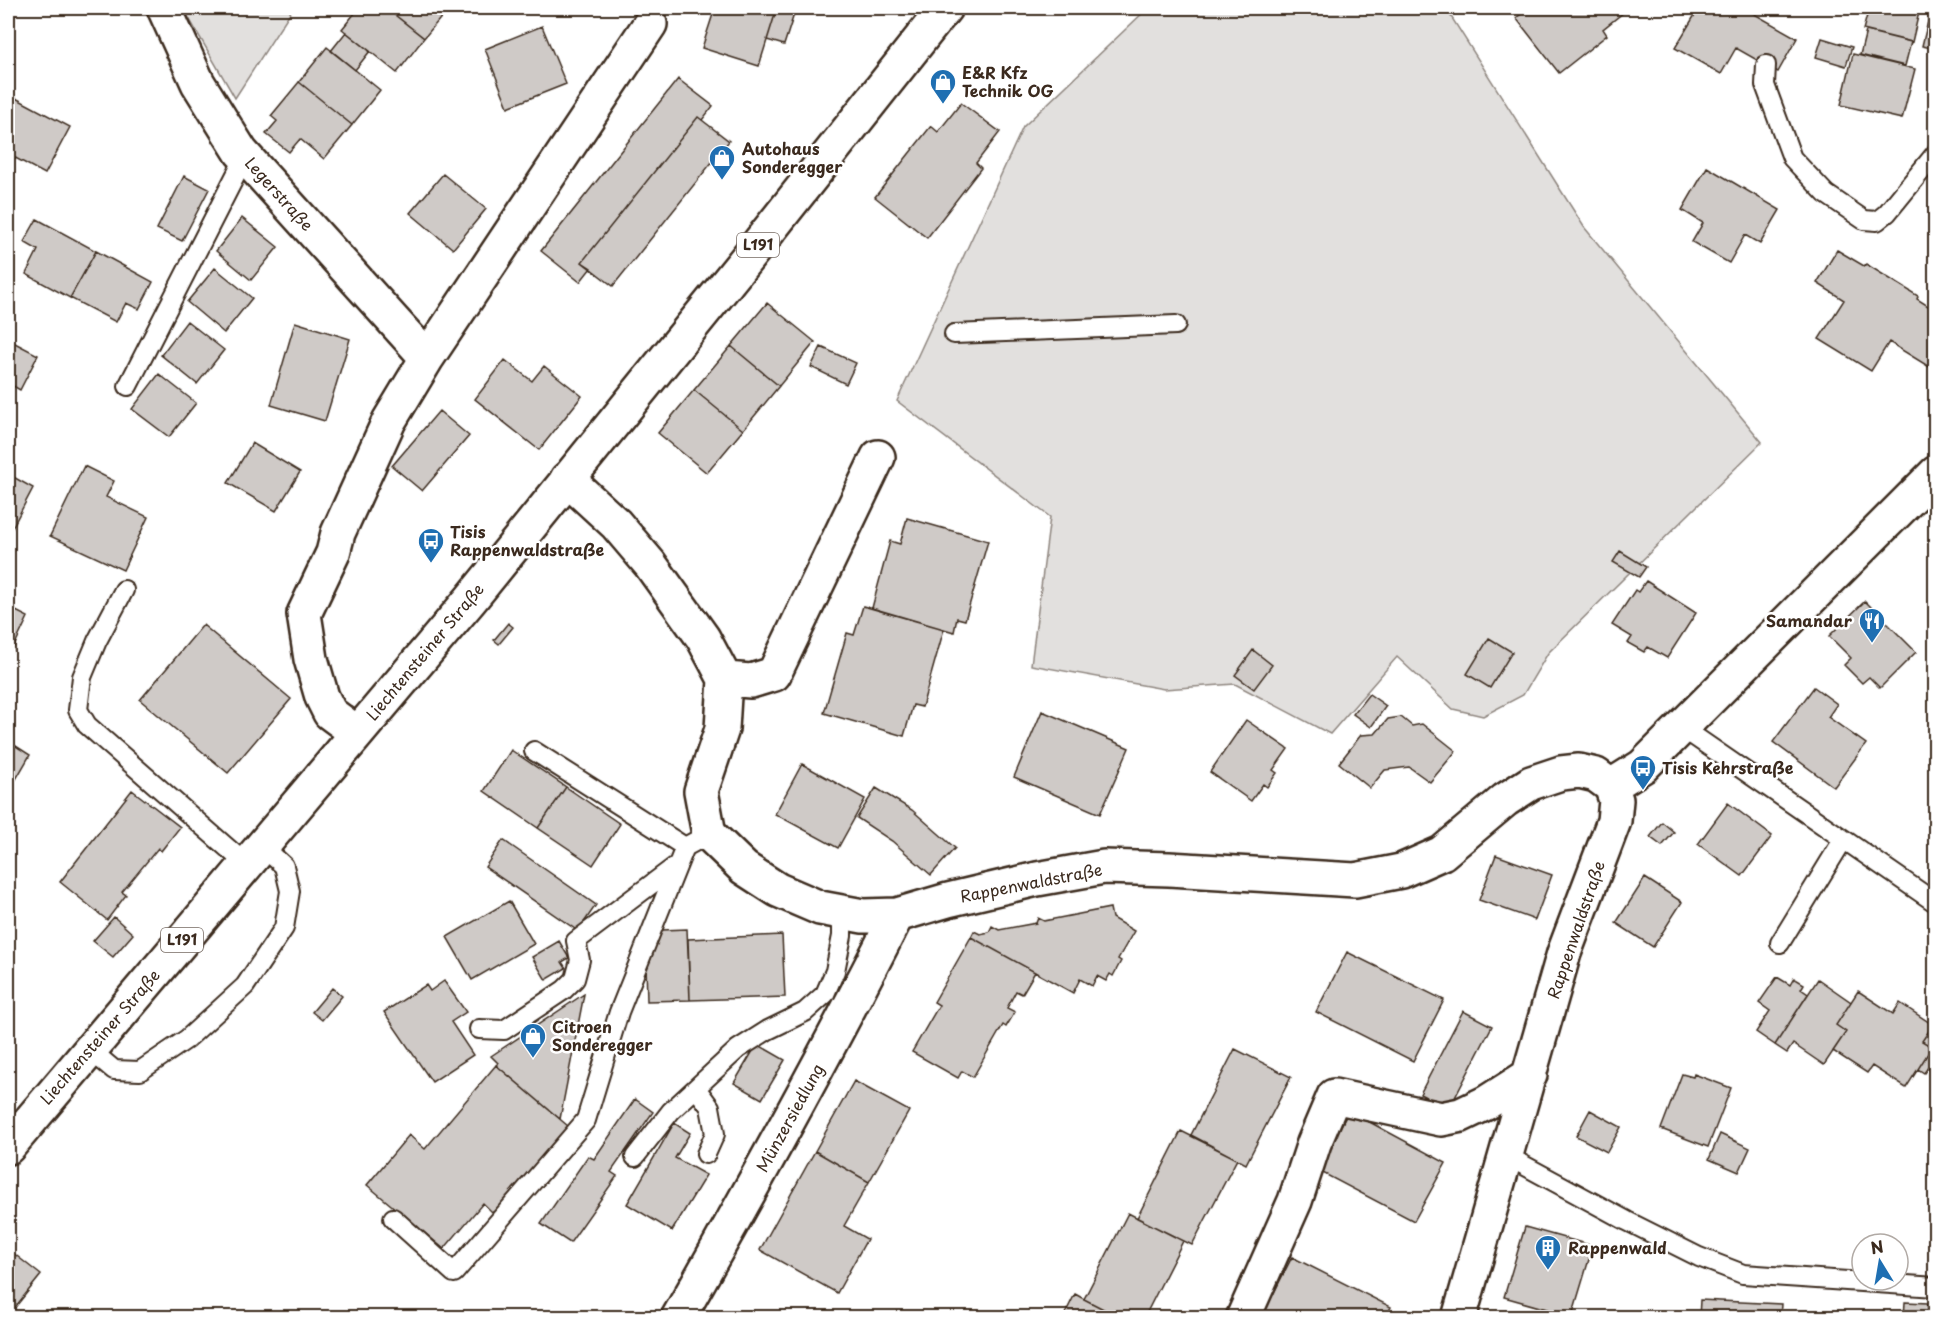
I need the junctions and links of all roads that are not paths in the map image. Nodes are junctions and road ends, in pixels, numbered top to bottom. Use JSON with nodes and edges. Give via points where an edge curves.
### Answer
{"nodes":[{"id":1,"x":164,"y":8,"type":"edge"},
{"id":2,"x":945,"y":8,"type":"edge"},
{"id":3,"x":650,"y":24,"type":"dead end"},
{"id":4,"x":1766,"y":65,"type":"dead end"},
{"id":5,"x":1935,"y":153,"type":"edge"},
{"id":6,"x":245,"y":157,"type":"junction"},
{"id":7,"x":1176,"y":325,"type":"dead end"},
{"id":8,"x":954,"y":334,"type":"dead end"},
{"id":9,"x":427,"y":358,"type":"junction"},
{"id":10,"x":128,"y":386,"type":"dead end"},
{"id":11,"x":878,"y":458,"type":"dead end"},
{"id":12,"x":1935,"y":473,"type":"edge"},
{"id":13,"x":567,"y":479,"type":"junction"},
{"id":14,"x":124,"y":590,"type":"dead end"},
{"id":15,"x":725,"y":679,"type":"junction"},
{"id":16,"x":1681,"y":727,"type":"junction"},
{"id":17,"x":357,"y":734,"type":"junction"},
{"id":18,"x":534,"y":751,"type":"dead end"},
{"id":19,"x":1611,"y":786,"type":"junction"},
{"id":20,"x":1843,"y":840,"type":"junction"},
{"id":21,"x":697,"y":841,"type":"junction"},
{"id":22,"x":254,"y":856,"type":"junction"},
{"id":23,"x":678,"y":864,"type":"junction"},
{"id":24,"x":1935,"y":903,"type":"edge"},
{"id":25,"x":842,"y":912,"type":"junction"},
{"id":26,"x":897,"y":915,"type":"junction"},
{"id":27,"x":1780,"y":943,"type":"dead end"},
{"id":28,"x":479,"y":1029,"type":"dead end"},
{"id":29,"x":88,"y":1049,"type":"junction"},
{"id":30,"x":1530,"y":1075,"type":"junction"},
{"id":31,"x":696,"y":1088,"type":"junction"},
{"id":32,"x":8,"y":1147,"type":"edge"},
{"id":33,"x":706,"y":1154,"type":"dead end"},
{"id":34,"x":1507,"y":1156,"type":"junction"},
{"id":35,"x":634,"y":1157,"type":"dead end"},
{"id":36,"x":393,"y":1218,"type":"dead end"},
{"id":37,"x":1935,"y":1287,"type":"edge"},
{"id":38,"x":678,"y":1317,"type":"edge"},
{"id":39,"x":1243,"y":1317,"type":"edge"},
{"id":40,"x":1459,"y":1317,"type":"edge"}],
"edges":[{"from":1,"to":6,"type":"street","name":"Legerstraße","via":[[198,83]]},
{"from":2,"to":13,"type":"street","name":"Liechtensteiner Straße","number":"L191"},
{"from":3,"to":9,"type":"street"},
{"from":4,"to":5,"type":"lane","via":[[1765,85],[1792,158],[1826,194],[1864,220],[1877,221],[1887,213]]},
{"from":6,"to":9,"type":"street","name":"Legerstraße"},
{"from":6,"to":10,"type":"lane"},
{"from":7,"to":8,"type":"lane"},
{"from":9,"to":17,"type":"street","via":[[389,421],[303,614],[322,697],[330,713]]},
{"from":11,"to":15,"type":"street","via":[[774,674],[751,681]]},
{"from":12,"to":16,"type":"street"},
{"from":13,"to":15,"type":"street","via":[[650,564],[703,638]]},
{"from":13,"to":17,"type":"street","name":"Liechtensteiner Straße","number":"L191"},
{"from":14,"to":22,"type":"lane","via":[[82,677],[78,710],[87,725]]},
{"from":15,"to":21,"type":"street","via":[[722,729],[701,791]]},
{"from":16,"to":19,"type":"street","via":[[1643,766]]},
{"from":16,"to":20,"type":"lane"},
{"from":17,"to":22,"type":"street","name":"Liechtensteiner Straße","number":"L191"},
{"from":18,"to":21,"type":"lane"},
{"from":19,"to":26,"type":"street","name":"Rappenwaldstraße","via":[[1596,775],[1579,771],[1531,783],[1442,854],[1401,872],[1355,880],[1104,867],[1037,879]]},
{"from":19,"to":30,"type":"street","name":"Rappenwaldstraße","via":[[1616,800],[1614,821],[1564,953]]},
{"from":20,"to":24,"type":"lane"},
{"from":20,"to":27,"type":"lane"},
{"from":21,"to":23,"type":"lane"},
{"from":21,"to":25,"type":"street","name":"Rappenwaldstraße","via":[[778,890],[820,908]]},
{"from":22,"to":29,"type":"street","name":"Liechtensteiner Straße","number":"L191"},
{"from":22,"to":29,"type":"lane","via":[[284,866],[290,891],[284,928],[245,986],[187,1039],[140,1071],[114,1070]]},
{"from":23,"to":28,"type":"lane","via":[[576,941],[580,960],[575,979],[564,990],[504,1030]]},
{"from":23,"to":36,"type":"lane","via":[[618,1012],[586,1120],[454,1273]]},
{"from":25,"to":26,"type":"street","name":"Rappenwaldstraße"},
{"from":25,"to":31,"type":"lane","via":[[835,971],[825,994],[805,1012],[738,1049]]},
{"from":26,"to":38,"type":"street","name":"Münzersiedlung","via":[[831,1043]]},
{"from":29,"to":32,"type":"street","name":"Liechtensteiner Straße","number":"L191"},
{"from":30,"to":34,"type":"street","name":"Rappenwaldstraße"},
{"from":30,"to":39,"type":"street","via":[[1486,1103],[1441,1119],[1334,1096],[1295,1201]]},
{"from":31,"to":33,"type":"lane","via":[[710,1107],[715,1134]]},
{"from":31,"to":35,"type":"lane","via":[[671,1111]]},
{"from":34,"to":37,"type":"lane","via":[[1689,1252],[1743,1274]]},
{"from":34,"to":40,"type":"street","name":"Rappenwaldstraße"}]}
